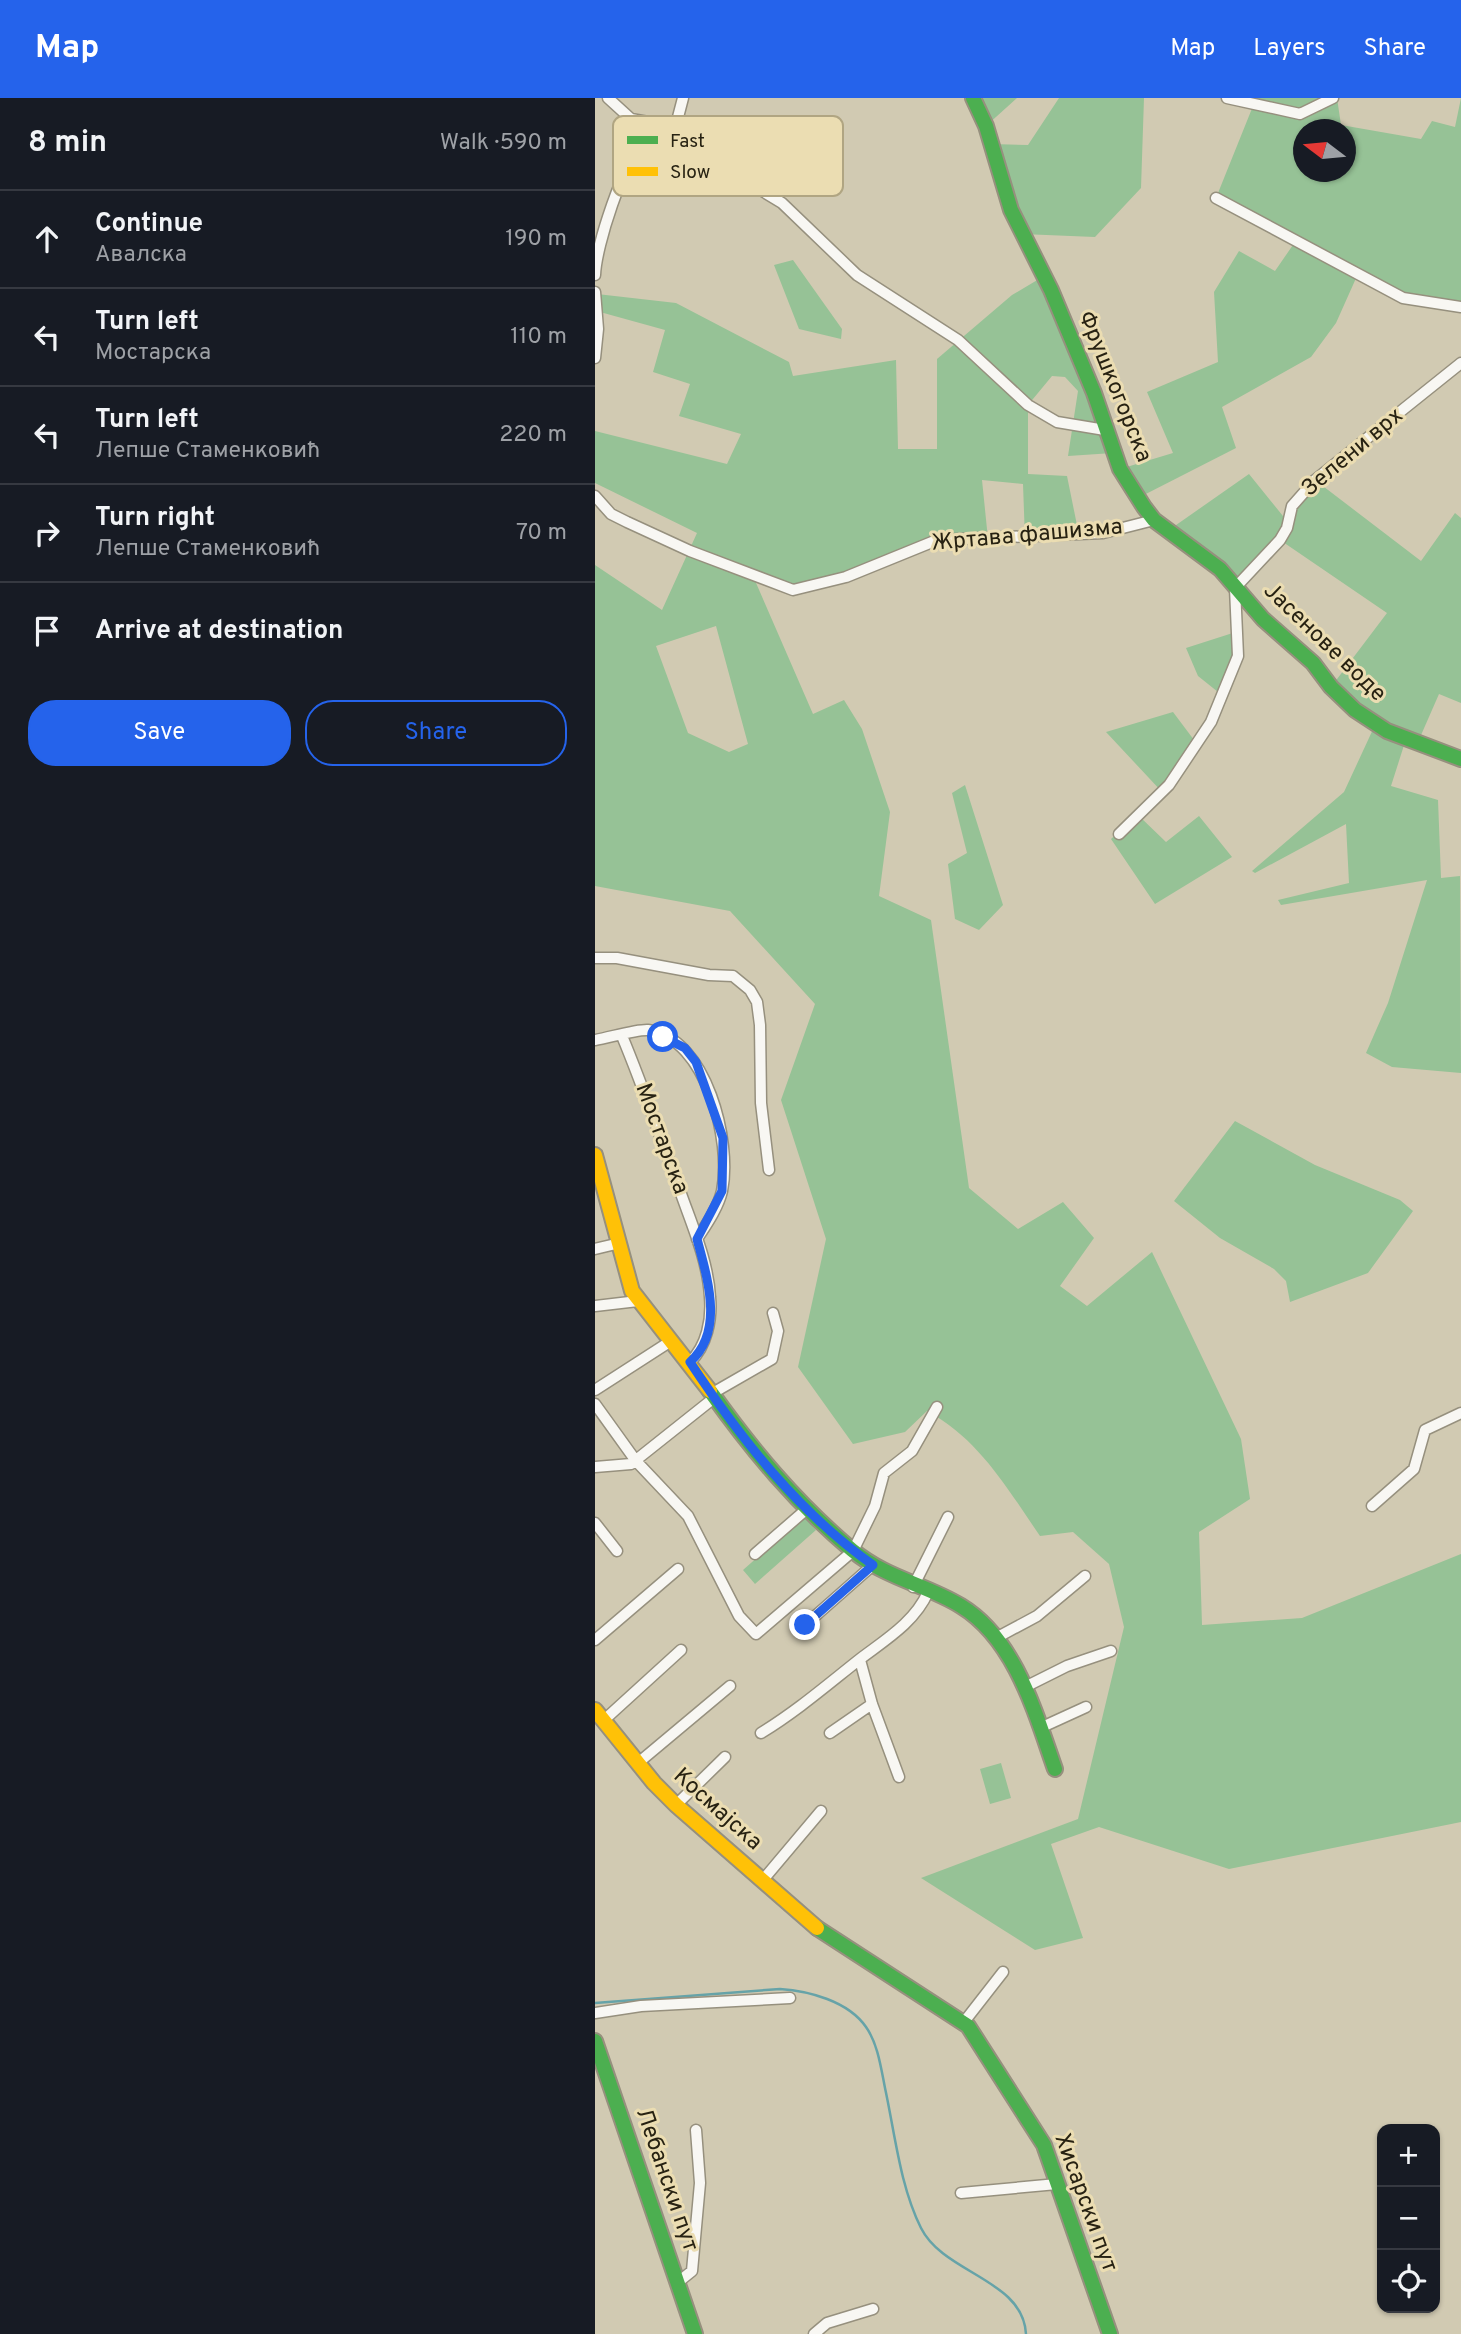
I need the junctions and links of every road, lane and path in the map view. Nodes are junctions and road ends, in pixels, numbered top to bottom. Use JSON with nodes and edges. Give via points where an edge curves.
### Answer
{"nodes":[{"id":1,"x":608,"y":98,"type":"edge"},
{"id":2,"x":973,"y":98,"type":"edge"},
{"id":3,"x":1227,"y":98,"type":"edge"},
{"id":4,"x":1333,"y":98,"type":"edge"},
{"id":5,"x":680,"y":99,"type":"edge"},
{"id":6,"x":628,"y":116,"type":"edge"},
{"id":7,"x":676,"y":116,"type":"edge"},
{"id":8,"x":615,"y":196,"type":"edge"},
{"id":9,"x":771,"y":196,"type":"edge"},
{"id":10,"x":1216,"y":198,"type":"dead end"},
{"id":11,"x":595,"y":275,"type":"edge"},
{"id":12,"x":595,"y":292,"type":"edge"},
{"id":13,"x":1461,"y":307,"type":"edge"},
{"id":14,"x":595,"y":358,"type":"edge"},
{"id":15,"x":1461,"y":363,"type":"edge"},
{"id":16,"x":1105,"y":430,"type":"junction"},
{"id":17,"x":595,"y":496,"type":"edge"},
{"id":18,"x":1154,"y":520,"type":"junction"},
{"id":19,"x":1235,"y":588,"type":"junction"},
{"id":20,"x":1461,"y":759,"type":"edge"},
{"id":21,"x":1119,"y":834,"type":"dead end"},
{"id":22,"x":595,"y":958,"type":"edge"},
{"id":23,"x":622,"y":1036,"type":"junction"},
{"id":24,"x":595,"y":1040,"type":"edge"},
{"id":25,"x":595,"y":1156,"type":"edge"},
{"id":26,"x":769,"y":1170,"type":"dead end"},
{"id":27,"x":697,"y":1239,"type":"junction"},
{"id":28,"x":620,"y":1243,"type":"junction"},
{"id":29,"x":595,"y":1249,"type":"edge"},
{"id":30,"x":638,"y":1301,"type":"junction"},
{"id":31,"x":595,"y":1306,"type":"edge"},
{"id":32,"x":773,"y":1313,"type":"dead end"},
{"id":33,"x":671,"y":1341,"type":"junction"},
{"id":34,"x":690,"y":1362,"type":"junction"},
{"id":35,"x":595,"y":1391,"type":"edge"},
{"id":36,"x":713,"y":1396,"type":"junction"},
{"id":37,"x":595,"y":1404,"type":"edge"},
{"id":38,"x":937,"y":1407,"type":"dead end"},
{"id":39,"x":1461,"y":1413,"type":"edge"},
{"id":40,"x":636,"y":1461,"type":"junction"},
{"id":41,"x":595,"y":1467,"type":"edge"},
{"id":42,"x":1372,"y":1506,"type":"dead end"},
{"id":43,"x":808,"y":1508,"type":"junction"},
{"id":44,"x":949,"y":1517,"type":"dead end"},
{"id":45,"x":595,"y":1523,"type":"edge"},
{"id":46,"x":617,"y":1551,"type":"dead end"},
{"id":47,"x":853,"y":1551,"type":"junction"},
{"id":48,"x":755,"y":1554,"type":"dead end"},
{"id":49,"x":873,"y":1565,"type":"junction"},
{"id":50,"x":678,"y":1569,"type":"dead end"},
{"id":51,"x":1085,"y":1576,"type":"dead end"},
{"id":52,"x":913,"y":1587,"type":"junction"},
{"id":53,"x":928,"y":1592,"type":"junction"},
{"id":54,"x":805,"y":1625,"type":"dead end"},
{"id":55,"x":996,"y":1638,"type":"junction"},
{"id":56,"x":595,"y":1640,"type":"edge"},
{"id":57,"x":681,"y":1650,"type":"dead end"},
{"id":58,"x":1111,"y":1651,"type":"dead end"},
{"id":59,"x":860,"y":1660,"type":"junction"},
{"id":60,"x":730,"y":1686,"type":"dead end"},
{"id":61,"x":1025,"y":1687,"type":"junction"},
{"id":62,"x":872,"y":1704,"type":"junction"},
{"id":63,"x":1086,"y":1707,"type":"dead end"},
{"id":64,"x":599,"y":1716,"type":"edge"},
{"id":65,"x":1040,"y":1728,"type":"junction"},
{"id":66,"x":761,"y":1733,"type":"dead end"},
{"id":67,"x":829,"y":1733,"type":"dead end"},
{"id":68,"x":725,"y":1757,"type":"dead end"},
{"id":69,"x":638,"y":1763,"type":"junction"},
{"id":70,"x":1055,"y":1769,"type":"dead end"},
{"id":71,"x":899,"y":1777,"type":"dead end"},
{"id":72,"x":676,"y":1805,"type":"junction"},
{"id":73,"x":821,"y":1811,"type":"dead end"},
{"id":74,"x":762,"y":1881,"type":"junction"},
{"id":75,"x":821,"y":1932,"type":"joint"},
{"id":76,"x":1003,"y":1972,"type":"dead end"},
{"id":77,"x":790,"y":1998,"type":"dead end"},
{"id":78,"x":595,"y":2013,"type":"edge"},
{"id":79,"x":964,"y":2022,"type":"junction"},
{"id":80,"x":595,"y":2040,"type":"edge"},
{"id":81,"x":696,"y":2130,"type":"dead end"},
{"id":82,"x":1057,"y":2184,"type":"junction"},
{"id":83,"x":961,"y":2193,"type":"dead end"},
{"id":84,"x":677,"y":2283,"type":"junction"},
{"id":85,"x":873,"y":2309,"type":"dead end"},
{"id":86,"x":695,"y":2334,"type":"edge"},
{"id":87,"x":814,"y":2334,"type":"edge"},
{"id":88,"x":1110,"y":2334,"type":"edge"}],
"edges":[{"from":1,"to":6,"type":"street"},
{"from":2,"to":16,"type":"street","name":"Фрушкогорска","via":[[1011,210],[1052,290]]},
{"from":3,"to":4,"type":"street","via":[[1300,114]]},
{"from":5,"to":7,"type":"street"},
{"from":8,"to":11,"type":"street"},
{"from":9,"to":16,"type":"street","via":[[857,275],[958,340],[1028,405],[1057,422]]},
{"from":10,"to":13,"type":"street","via":[[1403,298]]},
{"from":12,"to":14,"type":"street","via":[[599,329]]},
{"from":15,"to":19,"type":"street","name":"Зелени врх","via":[[1315,480],[1292,506],[1280,540]]},
{"from":16,"to":18,"type":"street","name":"Фрушкогорска","via":[[1120,469]]},
{"from":17,"to":18,"type":"street","name":"Жртава фашизма","via":[[611,514],[627,522],[793,590],[846,577],[937,540],[1103,533]]},
{"from":18,"to":19,"type":"street","name":"Фрушкогорска","via":[[1220,569]]},
{"from":19,"to":20,"type":"street","name":"Јасенове воде","via":[[1355,710],[1387,731]]},
{"from":19,"to":21,"type":"street","via":[[1238,656],[1215,714],[1170,785]]},
{"from":22,"to":26,"type":"street","via":[[617,957],[733,976],[750,989],[760,1025],[761,1103]]},
{"from":23,"to":24,"type":"street"},
{"from":23,"to":27,"type":"street","name":"Мостарска"},
{"from":23,"to":27,"type":"street","via":[[646,1030],[685,1048],[709,1095],[723,1138],[722,1191]]},
{"from":25,"to":28,"type":"street"},
{"from":27,"to":34,"type":"street","name":"Мостарска","via":[[711,1305],[701,1349]]},
{"from":28,"to":29,"type":"street"},
{"from":28,"to":30,"type":"street"},
{"from":30,"to":31,"type":"street"},
{"from":30,"to":33,"type":"street"},
{"from":32,"to":36,"type":"street","via":[[778,1331],[772,1359]]},
{"from":33,"to":34,"type":"street"},
{"from":33,"to":35,"type":"street"},
{"from":34,"to":36,"type":"street"},
{"from":36,"to":40,"type":"street"},
{"from":36,"to":43,"type":"street","via":[[755,1454]]},
{"from":37,"to":40,"type":"street"},
{"from":38,"to":47,"type":"street","via":[[912,1451],[884,1473],[875,1506]]},
{"from":39,"to":42,"type":"street","via":[[1425,1430],[1414,1469]]},
{"from":40,"to":41,"type":"street"},
{"from":40,"to":47,"type":"street","via":[[694,1524],[731,1602],[756,1634]]},
{"from":43,"to":47,"type":"street"},
{"from":43,"to":48,"type":"street"},
{"from":44,"to":52,"type":"street"},
{"from":45,"to":46,"type":"street"},
{"from":47,"to":49,"type":"street"},
{"from":49,"to":52,"type":"street"},
{"from":49,"to":54,"type":"street"},
{"from":50,"to":56,"type":"street"},
{"from":51,"to":55,"type":"street","via":[[1037,1616]]},
{"from":52,"to":53,"type":"street"},
{"from":53,"to":55,"type":"street","via":[[961,1606]]},
{"from":53,"to":59,"type":"street","via":[[901,1628]]},
{"from":55,"to":61,"type":"street"},
{"from":57,"to":64,"type":"street"},
{"from":58,"to":61,"type":"street"},
{"from":59,"to":62,"type":"street"},
{"from":59,"to":66,"type":"street","via":[[814,1699]]},
{"from":60,"to":69,"type":"street"},
{"from":61,"to":65,"type":"street"},
{"from":62,"to":67,"type":"street"},
{"from":62,"to":71,"type":"street"},
{"from":63,"to":65,"type":"street"},
{"from":64,"to":69,"type":"street","name":"Космајска"},
{"from":65,"to":70,"type":"street"},
{"from":68,"to":72,"type":"street"},
{"from":69,"to":72,"type":"street","name":"Космајска"},
{"from":72,"to":74,"type":"street","name":"Космајска"},
{"from":73,"to":74,"type":"street"},
{"from":74,"to":75,"type":"street","name":"Космајска"},
{"from":75,"to":79,"type":"street","name":"Хисарски пут"},
{"from":76,"to":79,"type":"street"},
{"from":77,"to":78,"type":"street","via":[[653,2005]]},
{"from":79,"to":82,"type":"street","name":"Хисарски пут","via":[[1044,2145]]},
{"from":80,"to":84,"type":"street","name":"Лебански пут"},
{"from":81,"to":84,"type":"street","via":[[701,2183],[692,2271]]},
{"from":82,"to":83,"type":"street"},
{"from":82,"to":88,"type":"street","name":"Хисарски пут"},
{"from":84,"to":86,"type":"street","name":"Лебански пут"},
{"from":85,"to":87,"type":"street","via":[[836,2319]]}]}
